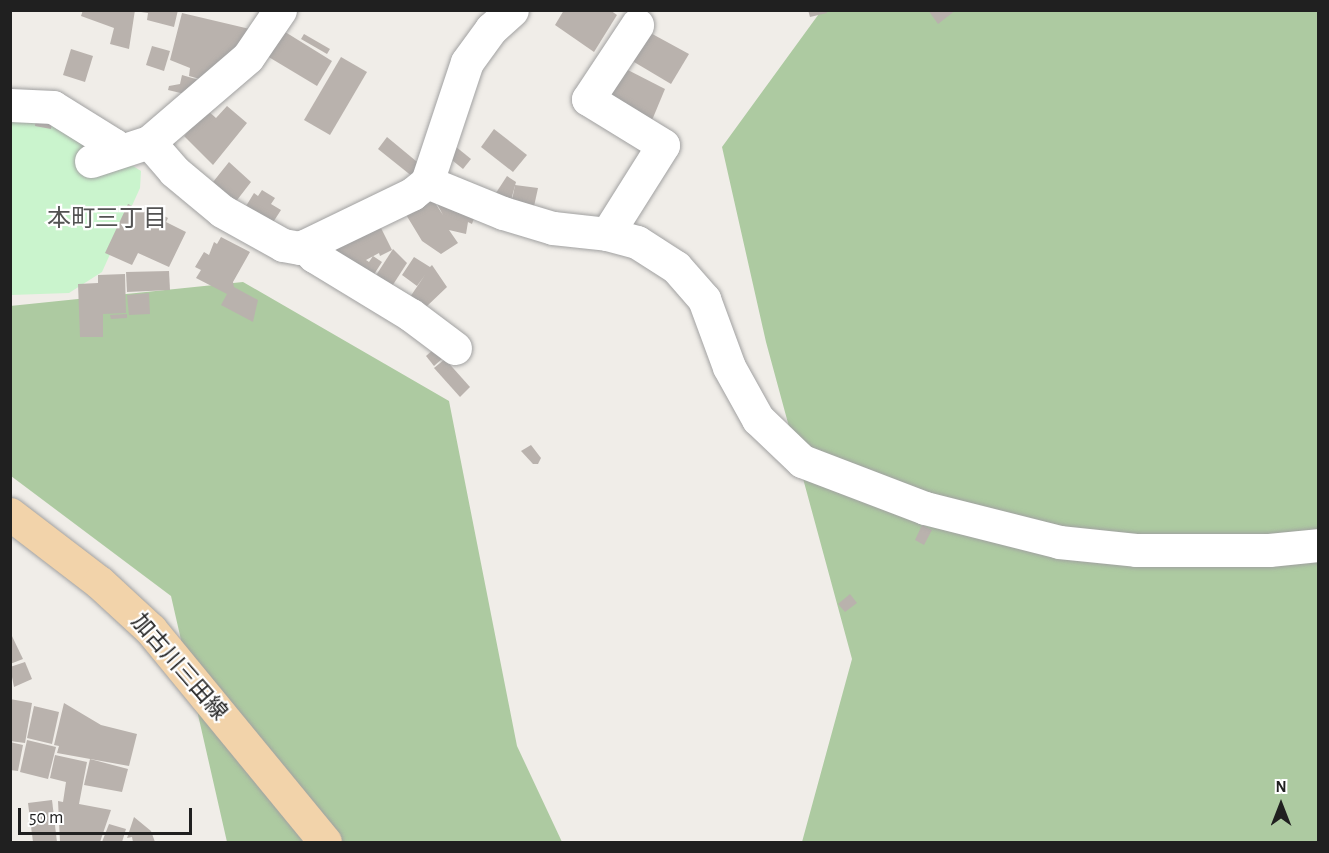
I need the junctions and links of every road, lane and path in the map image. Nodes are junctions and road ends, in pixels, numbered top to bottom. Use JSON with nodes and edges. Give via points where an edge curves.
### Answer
{"nodes":[{"id":1,"x":280,"y":10,"type":"edge"},
{"id":2,"x":512,"y":10,"type":"edge"},
{"id":3,"x":637,"y":25,"type":"dead end"},
{"id":4,"x":10,"y":105,"type":"edge"},
{"id":5,"x":149,"y":142,"type":"junction"},
{"id":6,"x":428,"y":182,"type":"junction"},
{"id":7,"x":607,"y":234,"type":"junction"},
{"id":8,"x":304,"y":246,"type":"junction"},
{"id":9,"x":455,"y":348,"type":"dead end"},
{"id":10,"x":10,"y":514,"type":"edge"},
{"id":11,"x":1318,"y":545,"type":"edge"},
{"id":12,"x":325,"y":843,"type":"edge"}],
"edges":[{"from":1,"to":5,"type":"street","via":[[248,57]]},
{"from":2,"to":6,"type":"street","via":[[491,29],[467,62]]},
{"from":3,"to":7,"type":"street","via":[[588,99],[663,145]]},
{"from":4,"to":5,"type":"street","via":[[53,107],[114,145],[104,156]]},
{"from":5,"to":8,"type":"street","via":[[152,151],[222,211],[283,245]]},
{"from":6,"to":7,"type":"street","via":[[553,228]]},
{"from":6,"to":8,"type":"street","via":[[412,194]]},
{"from":7,"to":11,"type":"street","via":[[637,242],[676,267],[704,300],[729,367],[758,419],[802,461],[925,508],[1059,542],[1136,550],[1269,550]]},
{"from":8,"to":9,"type":"street"},
{"from":10,"to":12,"type":"main road","name":"加古川三田線","via":[[99,582],[152,630]]}]}
